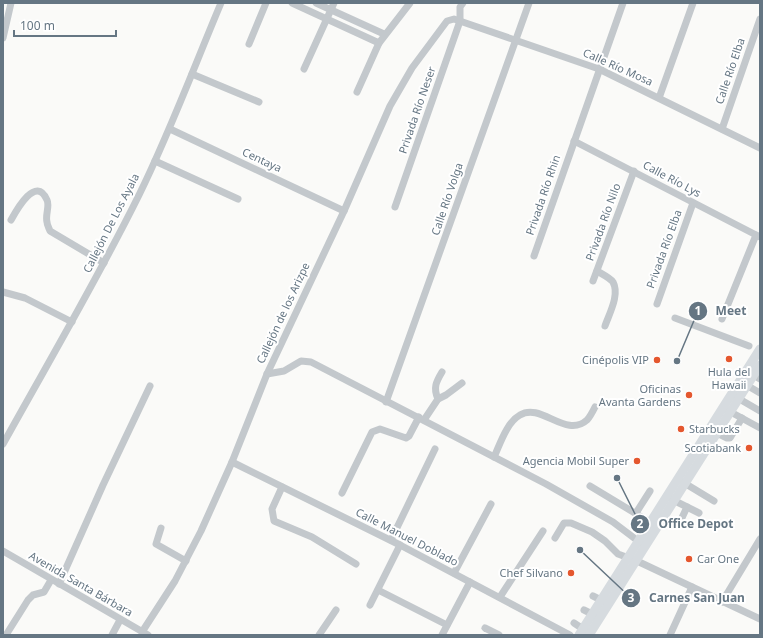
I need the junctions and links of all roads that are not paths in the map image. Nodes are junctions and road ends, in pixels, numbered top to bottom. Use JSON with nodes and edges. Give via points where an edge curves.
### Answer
{"nodes":[{"id":1,"x":11,"y":3,"type":"edge"},
{"id":2,"x":220,"y":3,"type":"edge"},
{"id":3,"x":266,"y":3,"type":"edge"},
{"id":4,"x":292,"y":3,"type":"edge"},
{"id":5,"x":316,"y":3,"type":"edge"},
{"id":6,"x":410,"y":3,"type":"edge"},
{"id":7,"x":463,"y":3,"type":"edge"},
{"id":8,"x":529,"y":3,"type":"edge"},
{"id":9,"x":623,"y":3,"type":"edge"},
{"id":10,"x":693,"y":3,"type":"edge"},
{"id":11,"x":332,"y":6,"type":"edge"},
{"id":12,"x":326,"y":18,"type":"junction"},
{"id":13,"x":760,"y":19,"type":"edge"},
{"id":14,"x":460,"y":21,"type":"junction"},
{"id":15,"x":384,"y":34,"type":"junction"},
{"id":16,"x":3,"y":38,"type":"edge"},
{"id":17,"x":516,"y":39,"type":"junction"},
{"id":18,"x":379,"y":43,"type":"junction"},
{"id":19,"x":249,"y":44,"type":"dead end"},
{"id":20,"x":304,"y":69,"type":"dead end"},
{"id":21,"x":600,"y":69,"type":"junction"},
{"id":22,"x":192,"y":74,"type":"junction"},
{"id":23,"x":358,"y":92,"type":"dead end"},
{"id":24,"x":659,"y":98,"type":"junction"},
{"id":25,"x":259,"y":102,"type":"dead end"},
{"id":26,"x":170,"y":129,"type":"junction"},
{"id":27,"x":722,"y":129,"type":"junction"},
{"id":28,"x":574,"y":141,"type":"junction"},
{"id":29,"x":760,"y":148,"type":"edge"},
{"id":30,"x":155,"y":161,"type":"junction"},
{"id":31,"x":634,"y":171,"type":"junction"},
{"id":32,"x":238,"y":199,"type":"dead end"},
{"id":33,"x":693,"y":203,"type":"junction"},
{"id":34,"x":395,"y":207,"type":"dead end"},
{"id":35,"x":344,"y":210,"type":"junction"},
{"id":36,"x":11,"y":220,"type":"dead end"},
{"id":37,"x":758,"y":236,"type":"edge"},
{"id":38,"x":534,"y":256,"type":"dead end"},
{"id":39,"x":104,"y":263,"type":"junction"},
{"id":40,"x":597,"y":271,"type":"junction"},
{"id":41,"x":593,"y":281,"type":"dead end"},
{"id":42,"x":3,"y":292,"type":"edge"},
{"id":43,"x":656,"y":304,"type":"dead end"},
{"id":44,"x":675,"y":318,"type":"dead end"},
{"id":45,"x":722,"y":319,"type":"dead end"},
{"id":46,"x":72,"y":322,"type":"junction"},
{"id":47,"x":605,"y":326,"type":"dead end"},
{"id":48,"x":749,"y":346,"type":"dead end"},
{"id":49,"x":760,"y":349,"type":"edge"},
{"id":50,"x":760,"y":365,"type":"edge"},
{"id":51,"x":442,"y":372,"type":"dead end"},
{"id":52,"x":267,"y":374,"type":"junction"},
{"id":53,"x":753,"y":376,"type":"edge"},
{"id":54,"x":462,"y":383,"type":"dead end"},
{"id":55,"x":744,"y":383,"type":"junction"},
{"id":56,"x":150,"y":386,"type":"dead end"},
{"id":57,"x":760,"y":393,"type":"edge"},
{"id":58,"x":735,"y":397,"type":"junction"},
{"id":59,"x":438,"y":399,"type":"junction"},
{"id":60,"x":386,"y":402,"type":"junction"},
{"id":61,"x":595,"y":408,"type":"dead end"},
{"id":62,"x":727,"y":410,"type":"junction"},
{"id":63,"x":760,"y":411,"type":"edge"},
{"id":64,"x":742,"y":418,"type":"junction"},
{"id":65,"x":421,"y":419,"type":"junction"},
{"id":66,"x":760,"y":428,"type":"edge"},
{"id":67,"x":712,"y":435,"type":"junction"},
{"id":68,"x":3,"y":444,"type":"edge"},
{"id":69,"x":435,"y":449,"type":"dead end"},
{"id":70,"x":494,"y":457,"type":"junction"},
{"id":71,"x":232,"y":462,"type":"junction"},
{"id":72,"x":682,"y":481,"type":"junction"},
{"id":73,"x":590,"y":486,"type":"dead end"},
{"id":74,"x":282,"y":487,"type":"junction"},
{"id":75,"x":650,"y":491,"type":"dead end"},
{"id":76,"x":342,"y":493,"type":"dead end"},
{"id":77,"x":671,"y":498,"type":"junction"},
{"id":78,"x":714,"y":502,"type":"dead end"},
{"id":79,"x":491,"y":504,"type":"dead end"},
{"id":80,"x":687,"y":507,"type":"junction"},
{"id":81,"x":636,"y":513,"type":"junction"},
{"id":82,"x":699,"y":513,"type":"dead end"},
{"id":83,"x":660,"y":515,"type":"junction"},
{"id":84,"x":654,"y":525,"type":"junction"},
{"id":85,"x":161,"y":528,"type":"dead end"},
{"id":86,"x":542,"y":531,"type":"dead end"},
{"id":87,"x":555,"y":538,"type":"dead end"},
{"id":88,"x":760,"y":539,"type":"edge"},
{"id":89,"x":390,"y":540,"type":"junction"},
{"id":90,"x":642,"y":543,"type":"junction"},
{"id":91,"x":400,"y":545,"type":"junction"},
{"id":92,"x":3,"y":551,"type":"edge"},
{"id":93,"x":632,"y":559,"type":"junction"},
{"id":94,"x":186,"y":561,"type":"junction"},
{"id":95,"x":356,"y":564,"type":"dead end"},
{"id":96,"x":454,"y":573,"type":"junction"},
{"id":97,"x":51,"y":580,"type":"junction"},
{"id":98,"x":470,"y":582,"type":"junction"},
{"id":99,"x":59,"y":584,"type":"junction"},
{"id":100,"x":692,"y":587,"type":"junction"},
{"id":101,"x":378,"y":590,"type":"junction"},
{"id":102,"x":500,"y":597,"type":"junction"},
{"id":103,"x":722,"y":602,"type":"junction"},
{"id":104,"x":370,"y":605,"type":"dead end"},
{"id":105,"x":336,"y":610,"type":"dead end"},
{"id":106,"x":760,"y":619,"type":"edge"},
{"id":107,"x":120,"y":620,"type":"junction"},
{"id":108,"x":574,"y":623,"type":"dead end"},
{"id":109,"x":447,"y":625,"type":"junction"},
{"id":110,"x":485,"y":628,"type":"dead end"},
{"id":111,"x":145,"y":633,"type":"edge"},
{"id":112,"x":585,"y":633,"type":"edge"},
{"id":113,"x":6,"y":635,"type":"edge"},
{"id":114,"x":112,"y":635,"type":"edge"},
{"id":115,"x":319,"y":635,"type":"edge"},
{"id":116,"x":442,"y":635,"type":"edge"},
{"id":117,"x":499,"y":635,"type":"edge"},
{"id":118,"x":570,"y":635,"type":"edge"},
{"id":119,"x":670,"y":635,"type":"edge"}],
"edges":[{"from":1,"to":16,"type":"street"},
{"from":2,"to":22,"type":"street","name":"Callejón De Los Ayala"},
{"from":3,"to":19,"type":"street"},
{"from":4,"to":12,"type":"street"},
{"from":5,"to":11,"type":"street"},
{"from":6,"to":15,"type":"street"},
{"from":7,"to":14,"type":"street","name":"Privada Río Neser","via":[[460,7]]},
{"from":8,"to":17,"type":"street","name":"Calle Río Volga"},
{"from":9,"to":21,"type":"street","name":"Privada Río Rhin"},
{"from":10,"to":24,"type":"street"},
{"from":11,"to":12,"type":"street"},
{"from":11,"to":15,"type":"street"},
{"from":12,"to":18,"type":"street"},
{"from":12,"to":20,"type":"street"},
{"from":13,"to":27,"type":"street","name":"Calle Río Elba"},
{"from":14,"to":17,"type":"street","name":"Calle Río Mosa"},
{"from":14,"to":34,"type":"street","name":"Privada Río Neser"},
{"from":14,"to":35,"type":"street","name":"Callejón de los Arizpe","via":[[450,19],[443,25],[406,77],[390,106]]},
{"from":15,"to":18,"type":"street"},
{"from":17,"to":21,"type":"street","name":"Calle Río Mosa"},
{"from":17,"to":60,"type":"street","name":"Calle Río Volga"},
{"from":18,"to":23,"type":"street"},
{"from":21,"to":24,"type":"street","name":"Calle Río Mosa"},
{"from":21,"to":28,"type":"street","name":"Privada Río Rhin"},
{"from":22,"to":25,"type":"street"},
{"from":22,"to":26,"type":"street","name":"Callejón De Los Ayala"},
{"from":24,"to":27,"type":"street","name":"Calle Río Mosa"},
{"from":26,"to":30,"type":"street","name":"Callejón De Los Ayala"},
{"from":26,"to":35,"type":"street","name":"Centaya"},
{"from":27,"to":29,"type":"street","name":"Calle Río Mosa"},
{"from":28,"to":31,"type":"street","name":"Calle Río Lys"},
{"from":28,"to":38,"type":"street","name":"Privada Río Rhin"},
{"from":30,"to":32,"type":"street"},
{"from":30,"to":39,"type":"street","name":"Callejón De Los Ayala"},
{"from":31,"to":33,"type":"street","name":"Calle Río Lys"},
{"from":31,"to":40,"type":"street","name":"Privada Río Nilo"},
{"from":33,"to":37,"type":"street","name":"Calle Río Lys"},
{"from":33,"to":43,"type":"street","name":"Privada Río Elba"},
{"from":35,"to":52,"type":"street","name":"Callejón de los Arizpe"},
{"from":36,"to":39,"type":"street","via":[[23,199],[37,191],[47,200],[47,222],[50,230]]},
{"from":37,"to":45,"type":"street"},
{"from":39,"to":46,"type":"street","name":"Callejón De Los Ayala"},
{"from":40,"to":41,"type":"street","name":"Privada Río Nilo"},
{"from":40,"to":47,"type":"street","via":[[612,282],[615,290]]},
{"from":42,"to":46,"type":"street","via":[[26,298]]},
{"from":44,"to":48,"type":"street"},
{"from":46,"to":68,"type":"street","name":"Callejón De Los Ayala"},
{"from":49,"to":53,"type":"main road"},
{"from":50,"to":53,"type":"main road"},
{"from":51,"to":59,"type":"street","via":[[436,383],[435,392]]},
{"from":52,"to":60,"type":"street","via":[[284,371],[298,362],[307,361]]},
{"from":52,"to":71,"type":"street","name":"Callejón de los Arizpe"},
{"from":53,"to":55,"type":"main road"},
{"from":54,"to":59,"type":"street"},
{"from":55,"to":57,"type":"street"},
{"from":55,"to":58,"type":"main road"},
{"from":56,"to":99,"type":"street"},
{"from":58,"to":62,"type":"main road"},
{"from":58,"to":63,"type":"street"},
{"from":59,"to":65,"type":"street"},
{"from":60,"to":65,"type":"street"},
{"from":61,"to":70,"type":"street","via":[[587,420],[579,425],[568,426],[528,412],[519,415],[509,427]]},
{"from":62,"to":64,"type":"street"},
{"from":62,"to":67,"type":"main road"},
{"from":64,"to":66,"type":"street"},
{"from":64,"to":67,"type":"street","via":[[730,438]]},
{"from":65,"to":70,"type":"street"},
{"from":65,"to":76,"type":"street","via":[[406,438],[380,428],[372,432]]},
{"from":67,"to":72,"type":"main road"},
{"from":69,"to":89,"type":"street"},
{"from":70,"to":90,"type":"street","via":[[613,522]]},
{"from":71,"to":74,"type":"street","name":"Calle Manuel Doblado"},
{"from":71,"to":94,"type":"street","name":"Callejón de los Arizpe"},
{"from":72,"to":77,"type":"main road"},
{"from":72,"to":78,"type":"street"},
{"from":73,"to":81,"type":"street"},
{"from":74,"to":89,"type":"street","name":"Calle Manuel Doblado"},
{"from":74,"to":95,"type":"street","via":[[272,509],[274,521],[318,540]]},
{"from":75,"to":81,"type":"street"},
{"from":77,"to":80,"type":"street"},
{"from":77,"to":83,"type":"main road"},
{"from":79,"to":96,"type":"street"},
{"from":80,"to":82,"type":"street"},
{"from":80,"to":83,"type":"street","via":[[678,523]]},
{"from":81,"to":84,"type":"street"},
{"from":83,"to":84,"type":"main road"},
{"from":84,"to":90,"type":"main road"},
{"from":85,"to":94,"type":"street","via":[[156,544]]},
{"from":86,"to":102,"type":"street"},
{"from":87,"to":93,"type":"street","via":[[562,525],[568,522],[598,535],[618,554]]},
{"from":88,"to":103,"type":"street"},
{"from":89,"to":91,"type":"street","name":"Calle Manuel Doblado"},
{"from":90,"to":93,"type":"main road"},
{"from":91,"to":96,"type":"street","name":"Calle Manuel Doblado"},
{"from":91,"to":101,"type":"street"},
{"from":92,"to":97,"type":"street","name":"Avenida Santa Bárbara"},
{"from":93,"to":100,"type":"street"},
{"from":93,"to":112,"type":"main road","via":[[592,614]]},
{"from":94,"to":111,"type":"street","name":"Callejón de los Arizpe"},
{"from":96,"to":98,"type":"street","name":"Calle Manuel Doblado"},
{"from":97,"to":99,"type":"street","name":"Avenida Santa Bárbara"},
{"from":97,"to":113,"type":"street","via":[[44,592],[28,600]]},
{"from":98,"to":102,"type":"street","name":"Calle Manuel Doblado"},
{"from":98,"to":109,"type":"street"},
{"from":99,"to":107,"type":"street","name":"Avenida Santa Bárbara"},
{"from":100,"to":103,"type":"street"},
{"from":100,"to":119,"type":"street"},
{"from":101,"to":104,"type":"street"},
{"from":101,"to":109,"type":"street"},
{"from":102,"to":118,"type":"street","name":"Calle Manuel Doblado","via":[[529,610]]},
{"from":103,"to":106,"type":"street"},
{"from":105,"to":115,"type":"street"},
{"from":107,"to":111,"type":"street","name":"Avenida Santa Bárbara"},
{"from":107,"to":114,"type":"street"},
{"from":108,"to":112,"type":"street"},
{"from":109,"to":116,"type":"street"},
{"from":110,"to":117,"type":"street"}]}
